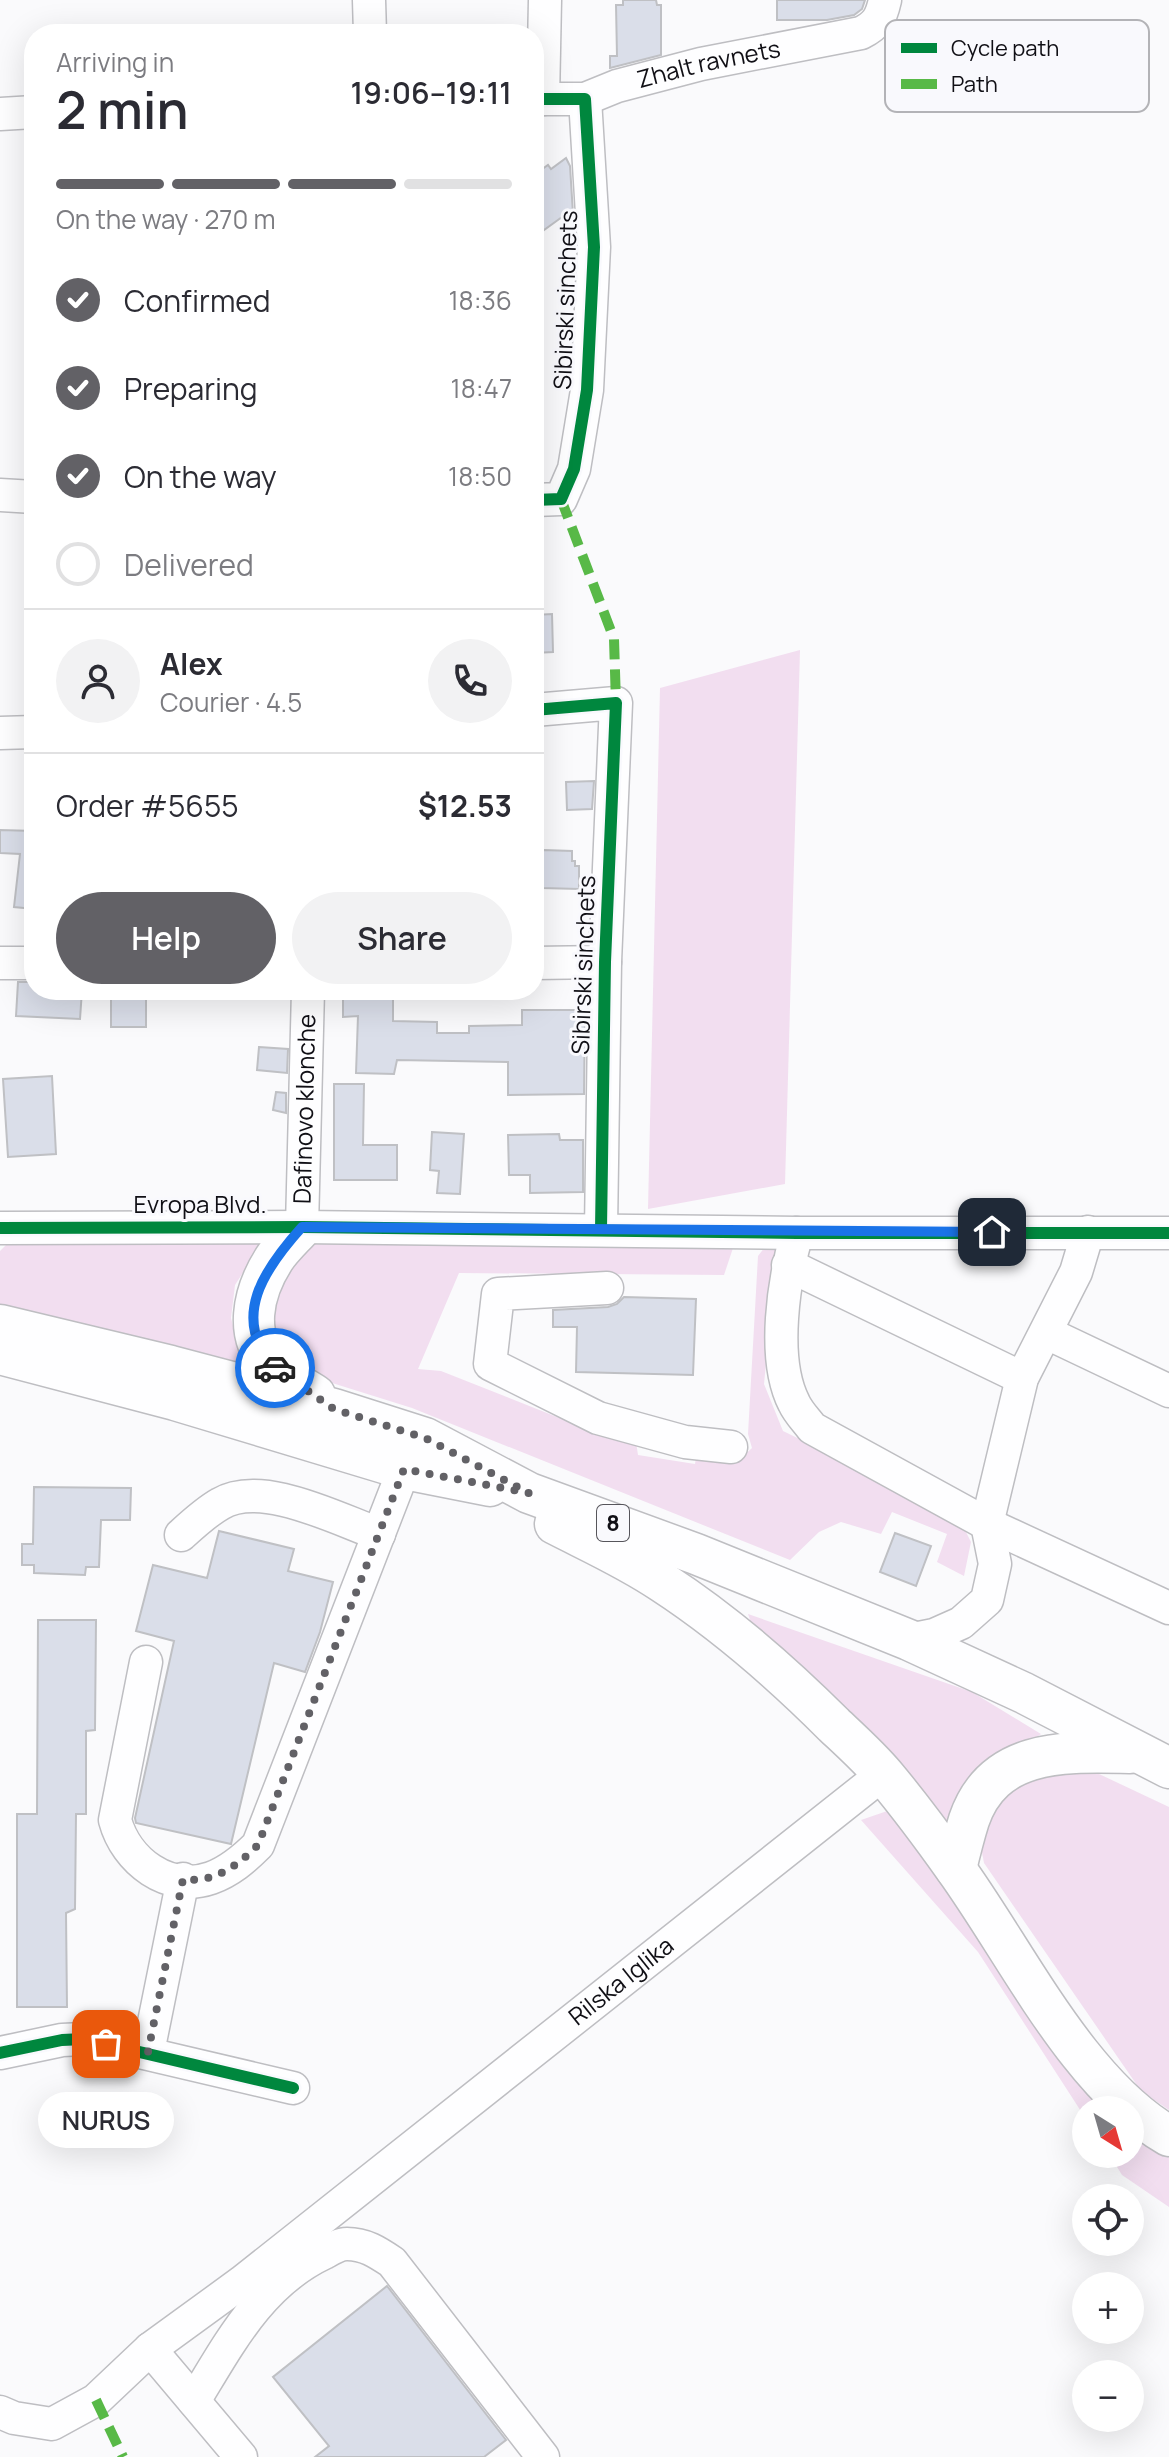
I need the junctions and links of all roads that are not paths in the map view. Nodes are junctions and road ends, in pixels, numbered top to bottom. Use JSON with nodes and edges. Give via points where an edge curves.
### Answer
{"nodes":[{"id":1,"x":369,"y":0,"type":"edge"},
{"id":2,"x":545,"y":0,"type":"edge"},
{"id":3,"x":883,"y":9,"type":"edge"},
{"id":4,"x":370,"y":24,"type":"edge"},
{"id":5,"x":543,"y":24,"type":"edge"},
{"id":6,"x":544,"y":99,"type":"edge"},
{"id":7,"x":585,"y":99,"type":"junction"},
{"id":8,"x":24,"y":113,"type":"edge"},
{"id":9,"x":0,"y":114,"type":"edge"},
{"id":10,"x":0,"y":495,"type":"edge"},
{"id":11,"x":24,"y":496,"type":"edge"},
{"id":12,"x":547,"y":499,"type":"edge"},
{"id":13,"x":544,"y":709,"type":"edge"},
{"id":14,"x":24,"y":732,"type":"edge"},
{"id":15,"x":0,"y":733,"type":"edge"},
{"id":16,"x":605,"y":962,"type":"junction"},
{"id":17,"x":0,"y":963,"type":"edge"},
{"id":18,"x":24,"y":963,"type":"edge"},
{"id":19,"x":544,"y":963,"type":"edge"},
{"id":20,"x":308,"y":1000,"type":"edge"},
{"id":21,"x":302,"y":1227,"type":"junction"},
{"id":22,"x":0,"y":1228,"type":"edge"},
{"id":23,"x":601,"y":1229,"type":"junction"},
{"id":24,"x":1088,"y":1232,"type":"junction"},
{"id":25,"x":797,"y":1233,"type":"junction"},
{"id":26,"x":1169,"y":1233,"type":"edge"},
{"id":27,"x":788,"y":1265,"type":"junction"},
{"id":28,"x":607,"y":1288,"type":"dead end"},
{"id":29,"x":0,"y":1325,"type":"edge"},
{"id":30,"x":1047,"y":1333,"type":"junction"},
{"id":31,"x":0,"y":1354,"type":"edge"},
{"id":32,"x":1022,"y":1378,"type":"junction"},
{"id":33,"x":1169,"y":1391,"type":"edge"},
{"id":34,"x":334,"y":1409,"type":"junction"},
{"id":35,"x":731,"y":1447,"type":"dead end"},
{"id":36,"x":404,"y":1469,"type":"junction"},
{"id":37,"x":476,"y":1483,"type":"junction"},
{"id":38,"x":529,"y":1493,"type":"junction"},
{"id":39,"x":987,"y":1524,"type":"junction"},
{"id":40,"x":379,"y":1534,"type":"junction"},
{"id":41,"x":181,"y":1535,"type":"dead end"},
{"id":42,"x":1169,"y":1608,"type":"edge"},
{"id":43,"x":909,"y":1640,"type":"junction"},
{"id":44,"x":146,"y":1662,"type":"dead end"},
{"id":45,"x":1155,"y":1761,"type":"edge"},
{"id":46,"x":883,"y":1774,"type":"junction"},
{"id":47,"x":956,"y":1869,"type":"junction"},
{"id":48,"x":183,"y":1879,"type":"junction"},
{"id":49,"x":148,"y":2052,"type":"junction"},
{"id":50,"x":0,"y":2053,"type":"edge"},
{"id":51,"x":293,"y":2088,"type":"dead end"},
{"id":52,"x":1169,"y":2136,"type":"edge"},
{"id":53,"x":150,"y":2349,"type":"junction"},
{"id":54,"x":194,"y":2401,"type":"junction"},
{"id":55,"x":0,"y":2412,"type":"edge"},
{"id":56,"x":540,"y":2456,"type":"edge"},
{"id":57,"x":241,"y":2457,"type":"edge"}],
"edges":[{"from":1,"to":4,"type":"street"},
{"from":2,"to":5,"type":"street"},
{"from":3,"to":7,"type":"street","name":"Zhalt ravnets","via":[[872,27],[861,33],[701,64]]},
{"from":6,"to":7,"type":"street","name":"Zhalt ravnets"},
{"from":7,"to":12,"type":"street","name":"Sibirski sinchets","via":[[594,247],[587,390],[574,469]]},
{"from":8,"to":9,"type":"street"},
{"from":10,"to":11,"type":"street"},
{"from":13,"to":16,"type":"street","name":"Sibirski sinchets","via":[[616,703]]},
{"from":14,"to":15,"type":"street"},
{"from":16,"to":19,"type":"street"},
{"from":16,"to":23,"type":"street","name":"Sibirski sinchets"},
{"from":17,"to":18,"type":"street"},
{"from":20,"to":21,"type":"street","name":"Dafinovo klonche"},
{"from":21,"to":22,"type":"street","name":"Evropa Blvd."},
{"from":21,"to":23,"type":"street","name":"Evropa Blvd."},
{"from":21,"to":34,"type":"main road","via":[[275,1257],[252,1318],[258,1344],[273,1367]]},
{"from":23,"to":25,"type":"street","name":"Evropa Blvd."},
{"from":24,"to":25,"type":"street","name":"Evropa Blvd."},
{"from":24,"to":26,"type":"street","name":"Evropa Blvd."},
{"from":24,"to":30,"type":"street"},
{"from":25,"to":27,"type":"street"},
{"from":27,"to":32,"type":"street"},
{"from":27,"to":39,"type":"street","via":[[782,1352],[794,1404],[812,1428]]},
{"from":28,"to":35,"type":"street","via":[[498,1294],[490,1364],[598,1418],[685,1442]]},
{"from":29,"to":34,"type":"main road","number":"8"},
{"from":30,"to":32,"type":"street"},
{"from":30,"to":33,"type":"street"},
{"from":31,"to":36,"type":"main road","number":"8"},
{"from":32,"to":39,"type":"street"},
{"from":34,"to":38,"type":"main road","number":"8","via":[[425,1438]]},
{"from":36,"to":37,"type":"main road","number":"8"},
{"from":36,"to":40,"type":"street"},
{"from":37,"to":38,"type":"main road","number":"8"},
{"from":37,"to":46,"type":"main road","via":[[635,1565],[731,1630]]},
{"from":38,"to":43,"type":"main road","number":"8"},
{"from":39,"to":42,"type":"street"},
{"from":39,"to":43,"type":"street","via":[[995,1564],[987,1600],[961,1623]]},
{"from":40,"to":41,"type":"street","via":[[286,1500],[251,1494],[221,1502]]},
{"from":40,"to":48,"type":"street","via":[[258,1845],[239,1864],[212,1877]]},
{"from":43,"to":45,"type":"main road","number":"8"},
{"from":44,"to":48,"type":"street","via":[[115,1820],[120,1837],[139,1862],[157,1875]]},
{"from":45,"to":47,"type":"main road","via":[[1071,1752],[1018,1764],[980,1798]]},
{"from":46,"to":47,"type":"main road"},
{"from":46,"to":53,"type":"street","name":"Rilska Iglika","via":[[242,2282]]},
{"from":47,"to":52,"type":"main road","via":[[1098,2075],[1134,2113]]},
{"from":48,"to":49,"type":"street"},
{"from":49,"to":50,"type":"street","via":[[84,2039]]},
{"from":49,"to":51,"type":"street"},
{"from":53,"to":54,"type":"street"},
{"from":53,"to":55,"type":"street","name":"Rilska Iglika","via":[[96,2400],[52,2424]]},
{"from":54,"to":56,"type":"street","via":[[242,2322],[273,2288],[343,2243],[371,2247],[392,2262]]},
{"from":54,"to":57,"type":"street"}]}
